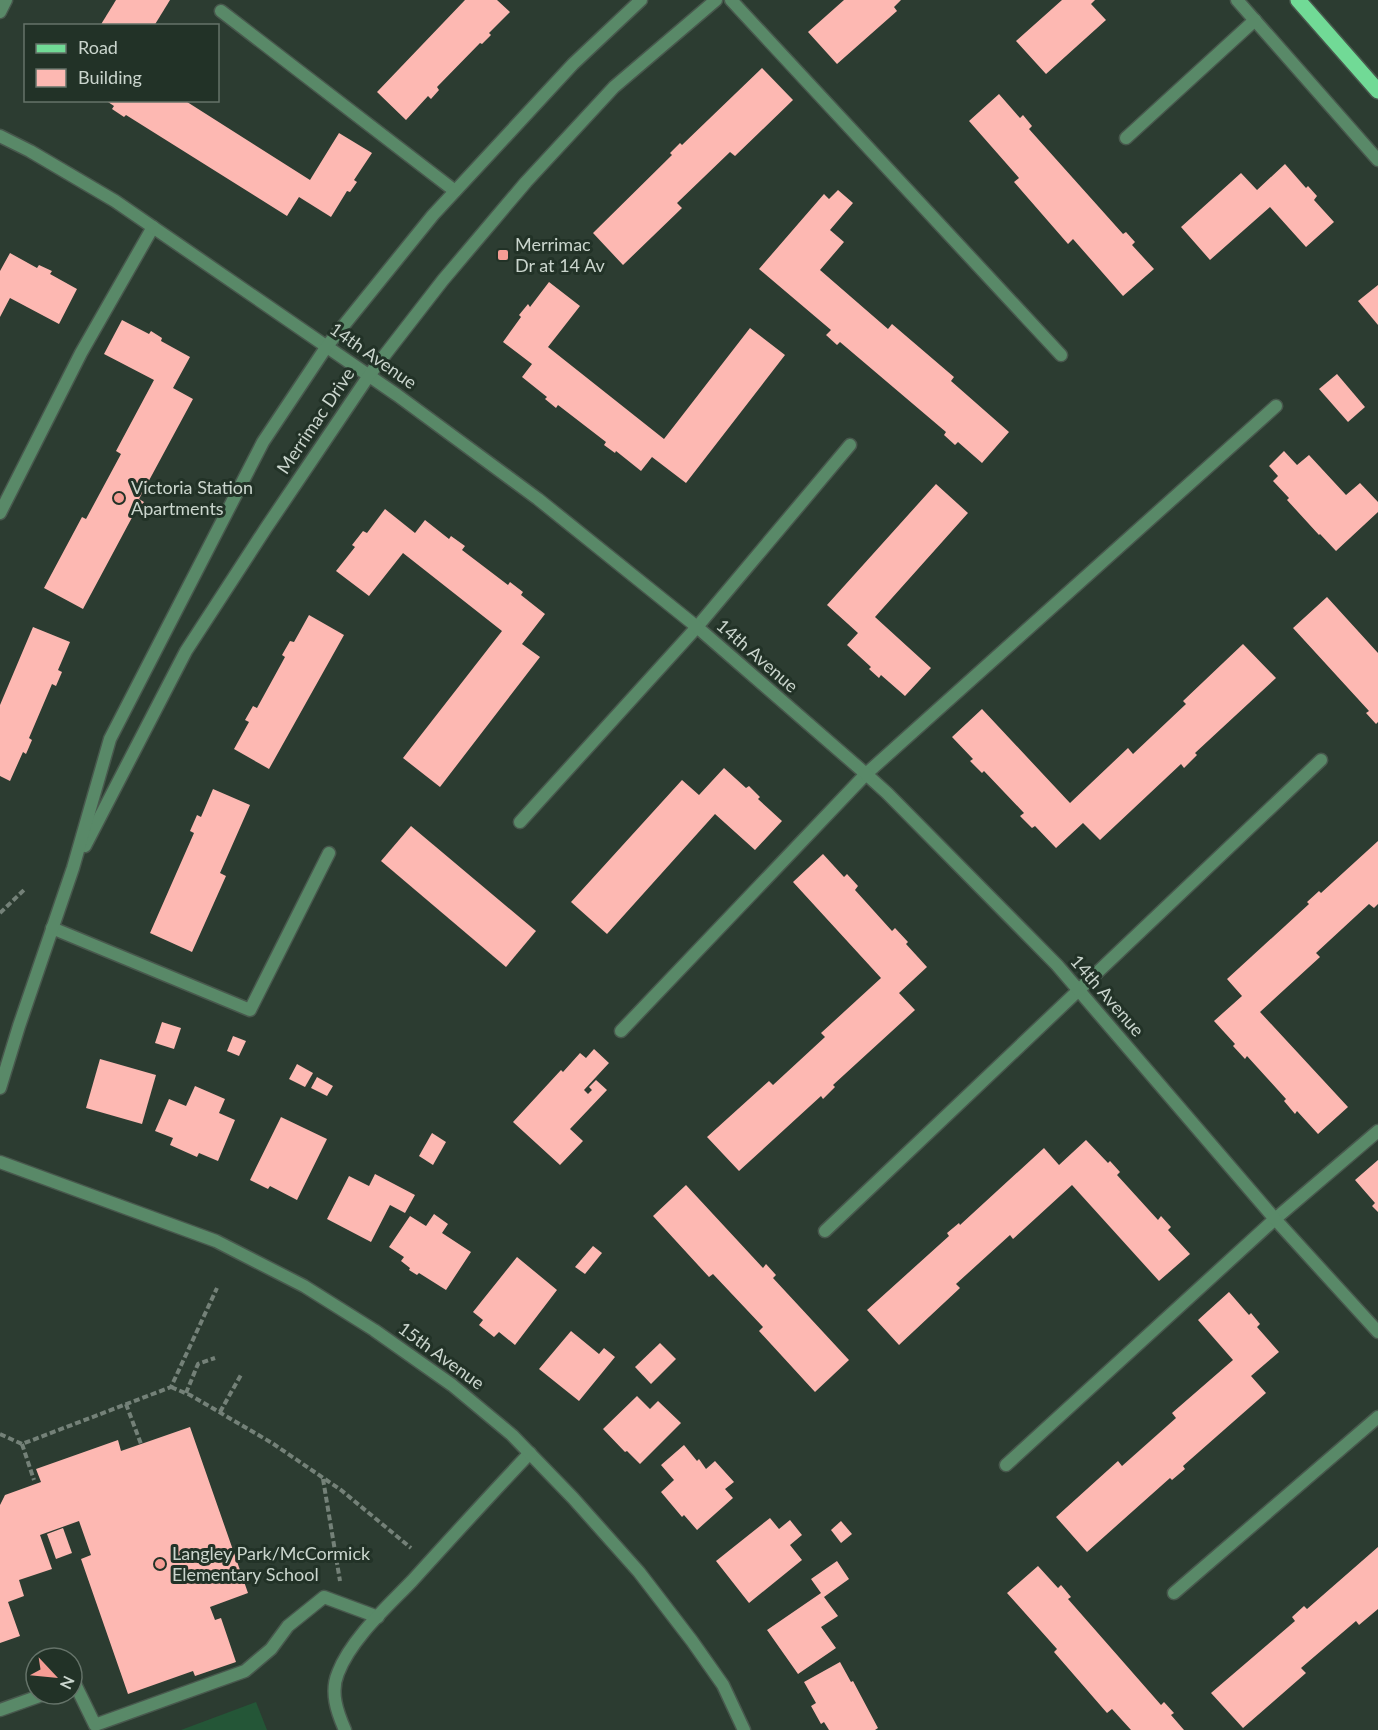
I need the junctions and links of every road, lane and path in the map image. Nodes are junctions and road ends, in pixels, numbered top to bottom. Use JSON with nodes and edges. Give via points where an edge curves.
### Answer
{"nodes":[{"id":1,"x":6,"y":0,"type":"edge"},
{"id":2,"x":641,"y":0,"type":"edge"},
{"id":3,"x":716,"y":0,"type":"edge"},
{"id":4,"x":731,"y":0,"type":"edge"},
{"id":5,"x":1237,"y":0,"type":"edge"},
{"id":6,"x":1298,"y":0,"type":"edge"},
{"id":7,"x":221,"y":11,"type":"dead end"},
{"id":8,"x":0,"y":12,"type":"edge"},
{"id":9,"x":1255,"y":20,"type":"junction"},
{"id":10,"x":1378,"y":91,"type":"edge"},
{"id":11,"x":0,"y":136,"type":"edge"},
{"id":12,"x":1126,"y":138,"type":"dead end"},
{"id":13,"x":1378,"y":160,"type":"edge"},
{"id":14,"x":455,"y":191,"type":"junction"},
{"id":15,"x":153,"y":227,"type":"junction"},
{"id":16,"x":327,"y":346,"type":"junction"},
{"id":17,"x":1061,"y":355,"type":"dead end"},
{"id":18,"x":370,"y":374,"type":"junction"},
{"id":19,"x":1276,"y":406,"type":"dead end"},
{"id":20,"x":850,"y":445,"type":"dead end"},
{"id":21,"x":0,"y":513,"type":"edge"},
{"id":22,"x":697,"y":627,"type":"junction"},
{"id":23,"x":1321,"y":760,"type":"dead end"},
{"id":24,"x":866,"y":774,"type":"junction"},
{"id":25,"x":520,"y":822,"type":"dead end"},
{"id":26,"x":329,"y":853,"type":"dead end"},
{"id":27,"x":73,"y":868,"type":"junction"},
{"id":28,"x":24,"y":890,"type":"dead end"},
{"id":29,"x":0,"y":913,"type":"edge"},
{"id":30,"x":52,"y":928,"type":"junction"},
{"id":31,"x":1079,"y":990,"type":"junction"},
{"id":32,"x":621,"y":1031,"type":"dead end"},
{"id":33,"x":0,"y":1088,"type":"edge"},
{"id":34,"x":1378,"y":1131,"type":"edge"},
{"id":35,"x":0,"y":1162,"type":"edge"},
{"id":36,"x":1275,"y":1219,"type":"junction"},
{"id":37,"x":825,"y":1231,"type":"dead end"},
{"id":38,"x":217,"y":1288,"type":"dead end"},
{"id":39,"x":1378,"y":1332,"type":"edge"},
{"id":40,"x":215,"y":1358,"type":"dead end"},
{"id":41,"x":242,"y":1373,"type":"dead end"},
{"id":42,"x":171,"y":1388,"type":"junction"},
{"id":43,"x":186,"y":1393,"type":"junction"},
{"id":44,"x":126,"y":1404,"type":"junction"},
{"id":45,"x":220,"y":1412,"type":"junction"},
{"id":46,"x":1378,"y":1417,"type":"edge"},
{"id":47,"x":0,"y":1434,"type":"edge"},
{"id":48,"x":22,"y":1444,"type":"junction"},
{"id":49,"x":141,"y":1444,"type":"dead end"},
{"id":50,"x":530,"y":1453,"type":"junction"},
{"id":51,"x":1006,"y":1465,"type":"dead end"},
{"id":52,"x":323,"y":1478,"type":"junction"},
{"id":53,"x":34,"y":1480,"type":"dead end"},
{"id":54,"x":429,"y":1562,"type":"junction"},
{"id":55,"x":1174,"y":1593,"type":"dead end"},
{"id":56,"x":344,"y":1605,"type":"junction"},
{"id":57,"x":378,"y":1617,"type":"junction"},
{"id":58,"x":24,"y":1701,"type":"edge"},
{"id":59,"x":84,"y":1702,"type":"edge"},
{"id":60,"x":0,"y":1710,"type":"edge"},
{"id":61,"x":345,"y":1730,"type":"edge"},
{"id":62,"x":744,"y":1730,"type":"edge"}],
"edges":[{"from":1,"to":8,"type":"street"},
{"from":2,"to":14,"type":"street","name":"Merrimac Drive","via":[[573,64]]},
{"from":3,"to":18,"type":"street","name":"Merrimac Drive","via":[[614,87],[526,182]]},
{"from":4,"to":17,"type":"street"},
{"from":5,"to":9,"type":"street"},
{"from":6,"to":10,"type":"main road"},
{"from":7,"to":14,"type":"street"},
{"from":9,"to":12,"type":"street"},
{"from":9,"to":13,"type":"street"},
{"from":11,"to":15,"type":"street","name":"14th Avenue"},
{"from":14,"to":16,"type":"street","name":"Merrimac Drive"},
{"from":15,"to":16,"type":"street","name":"14th Avenue"},
{"from":15,"to":21,"type":"street","via":[[81,353]]},
{"from":16,"to":18,"type":"street","name":"14th Avenue"},
{"from":16,"to":27,"type":"street","name":"Merrimac Drive","via":[[263,442],[110,739]]},
{"from":18,"to":22,"type":"street","name":"14th Avenue","via":[[538,499]]},
{"from":18,"to":27,"type":"street","name":"Merrimac Drive","via":[[186,651]]},
{"from":19,"to":24,"type":"street"},
{"from":20,"to":22,"type":"street"},
{"from":22,"to":24,"type":"street","name":"14th Avenue"},
{"from":22,"to":25,"type":"street"},
{"from":23,"to":31,"type":"street"},
{"from":24,"to":31,"type":"street","name":"14th Avenue"},
{"from":24,"to":32,"type":"street"},
{"from":26,"to":30,"type":"street","via":[[250,1010]]},
{"from":27,"to":30,"type":"street","name":"Merrimac Drive"},
{"from":28,"to":29,"type":"path"},
{"from":30,"to":33,"type":"street","name":"Merrimac Drive"},
{"from":31,"to":36,"type":"street","name":"14th Avenue"},
{"from":31,"to":37,"type":"street"},
{"from":34,"to":36,"type":"street"},
{"from":35,"to":50,"type":"street","name":"15th Avenue","via":[[216,1241],[304,1286],[452,1385]]},
{"from":36,"to":39,"type":"street","name":"14th Avenue"},
{"from":36,"to":51,"type":"street"},
{"from":38,"to":42,"type":"path"},
{"from":40,"to":43,"type":"path","via":[[198,1364]]},
{"from":41,"to":45,"type":"path"},
{"from":42,"to":43,"type":"path"},
{"from":42,"to":44,"type":"path"},
{"from":43,"to":45,"type":"path"},
{"from":44,"to":48,"type":"path"},
{"from":44,"to":49,"type":"path"},
{"from":45,"to":52,"type":"path"},
{"from":46,"to":55,"type":"street"},
{"from":47,"to":48,"type":"path"},
{"from":48,"to":53,"type":"path"},
{"from":50,"to":54,"type":"street"},
{"from":50,"to":62,"type":"street","name":"15th Avenue","via":[[639,1572],[723,1685]]},
{"from":52,"to":54,"type":"path"},
{"from":52,"to":56,"type":"path"},
{"from":54,"to":57,"type":"street"},
{"from":56,"to":57,"type":"street"},
{"from":56,"to":59,"type":"street","via":[[324,1597],[288,1626],[271,1649],[245,1671],[95,1725]]},
{"from":57,"to":61,"type":"street","via":[[346,1656],[333,1689]]},
{"from":58,"to":60,"type":"street"}]}
